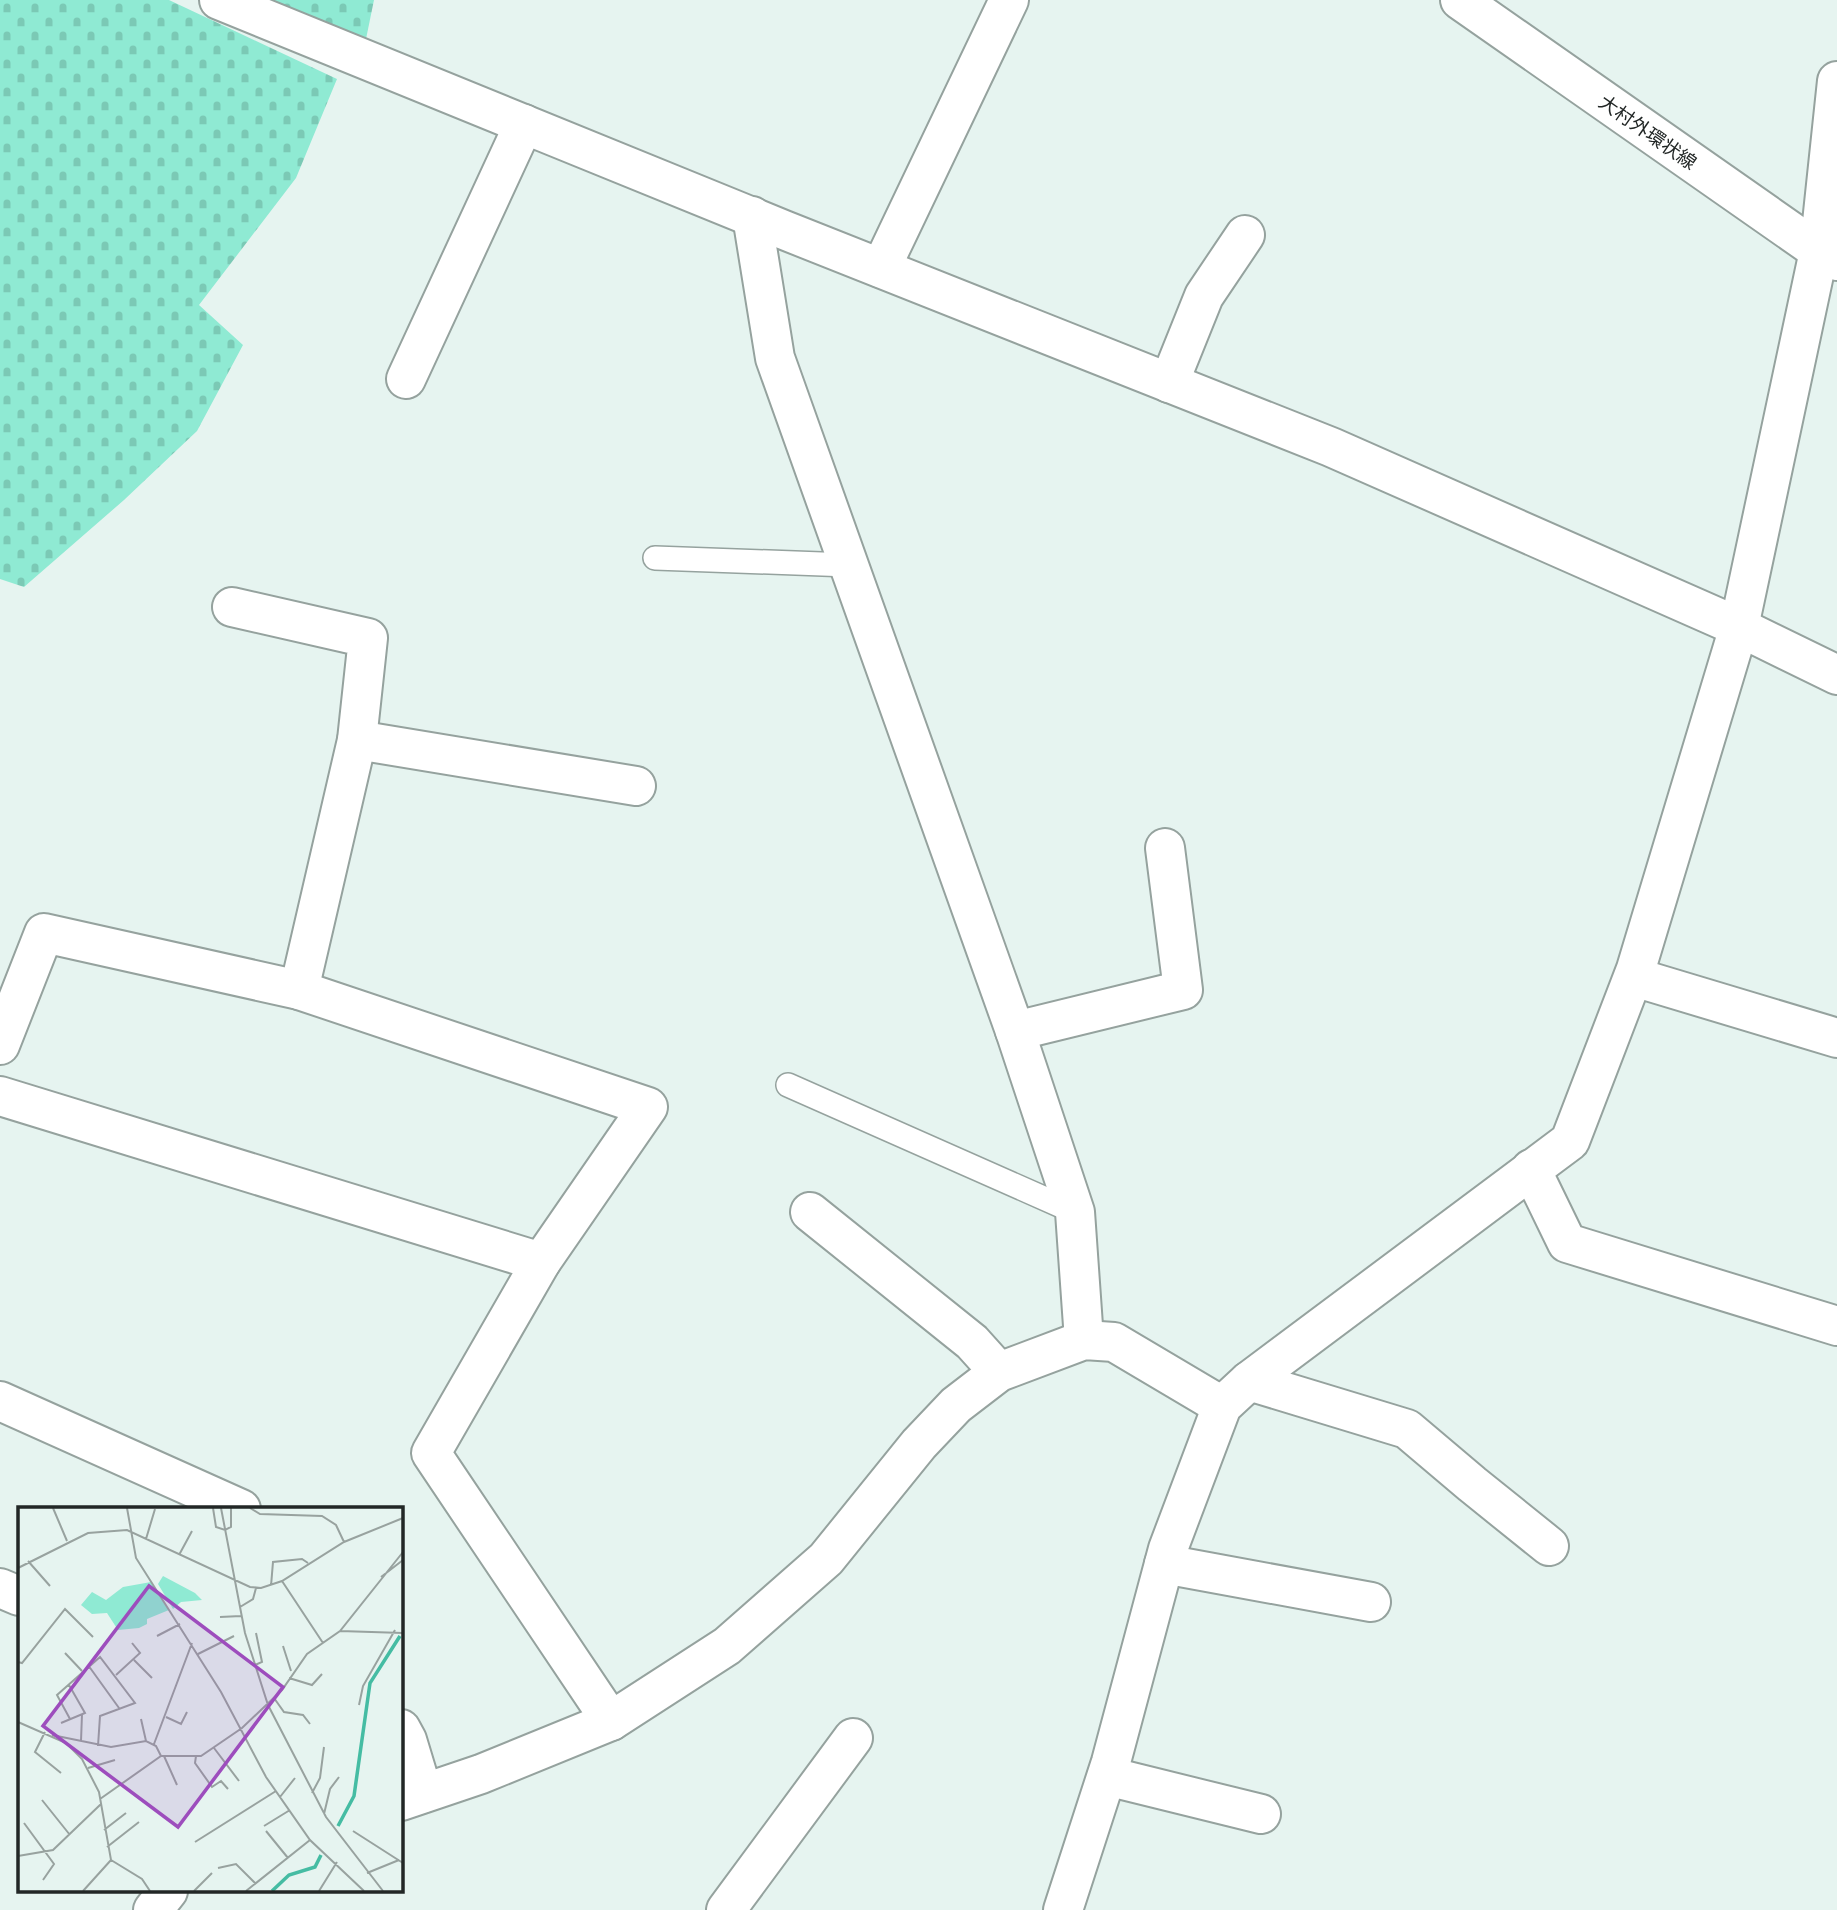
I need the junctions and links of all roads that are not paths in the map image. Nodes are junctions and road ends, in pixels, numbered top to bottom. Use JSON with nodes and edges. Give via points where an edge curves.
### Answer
{"nodes":[{"id":1,"x":219,"y":0,"type":"edge"},
{"id":2,"x":1009,"y":0,"type":"edge"},
{"id":3,"x":1460,"y":0,"type":"edge"},
{"id":4,"x":1837,"y":81,"type":"edge"},
{"id":5,"x":524,"y":124,"type":"junction"},
{"id":6,"x":1833,"y":159,"type":"edge"},
{"id":7,"x":752,"y":216,"type":"junction"},
{"id":8,"x":1245,"y":235,"type":"dead end"},
{"id":9,"x":1828,"y":256,"type":"edge"},
{"id":10,"x":881,"y":268,"type":"junction"},
{"id":11,"x":406,"y":379,"type":"dead end"},
{"id":12,"x":1169,"y":383,"type":"junction"},
{"id":13,"x":655,"y":558,"type":"dead end"},
{"id":14,"x":849,"y":565,"type":"junction"},
{"id":15,"x":232,"y":607,"type":"dead end"},
{"id":16,"x":1739,"y":627,"type":"junction"},
{"id":17,"x":1837,"y":675,"type":"edge"},
{"id":18,"x":357,"y":740,"type":"junction"},
{"id":19,"x":636,"y":786,"type":"dead end"},
{"id":20,"x":1165,"y":848,"type":"dead end"},
{"id":21,"x":1634,"y":977,"type":"junction"},
{"id":22,"x":299,"y":990,"type":"junction"},
{"id":23,"x":1015,"y":1031,"type":"junction"},
{"id":24,"x":1837,"y":1038,"type":"edge"},
{"id":25,"x":0,"y":1045,"type":"edge"},
{"id":26,"x":788,"y":1085,"type":"dead end"},
{"id":27,"x":0,"y":1096,"type":"edge"},
{"id":28,"x":1531,"y":1169,"type":"junction"},
{"id":29,"x":810,"y":1212,"type":"dead end"},
{"id":30,"x":1074,"y":1212,"type":"junction"},
{"id":31,"x":541,"y":1262,"type":"junction"},
{"id":32,"x":1837,"y":1326,"type":"edge"},
{"id":33,"x":1084,"y":1340,"type":"junction"},
{"id":34,"x":999,"y":1372,"type":"junction"},
{"id":35,"x":1235,"y":1393,"type":"junction"},
{"id":36,"x":0,"y":1401,"type":"edge"},
{"id":37,"x":237,"y":1507,"type":"edge"},
{"id":38,"x":1549,"y":1546,"type":"dead end"},
{"id":39,"x":1164,"y":1564,"type":"junction"},
{"id":40,"x":0,"y":1588,"type":"edge"},
{"id":41,"x":18,"y":1596,"type":"edge"},
{"id":42,"x":1371,"y":1602,"type":"dead end"},
{"id":43,"x":611,"y":1721,"type":"junction"},
{"id":44,"x":402,"y":1731,"type":"edge"},
{"id":45,"x":853,"y":1738,"type":"dead end"},
{"id":46,"x":1107,"y":1776,"type":"junction"},
{"id":47,"x":412,"y":1797,"type":"edge"},
{"id":48,"x":1261,"y":1814,"type":"dead end"},
{"id":49,"x":167,"y":1892,"type":"edge"},
{"id":50,"x":153,"y":1910,"type":"edge"},
{"id":51,"x":726,"y":1910,"type":"edge"},
{"id":52,"x":1063,"y":1910,"type":"edge"}],
"edges":[{"from":1,"to":5,"type":"street"},
{"from":2,"to":10,"type":"street"},
{"from":3,"to":9,"type":"street","name":"大村外環状線"},
{"from":4,"to":6,"type":"street"},
{"from":5,"to":7,"type":"street"},
{"from":5,"to":11,"type":"street"},
{"from":6,"to":9,"type":"street"},
{"from":7,"to":10,"type":"street"},
{"from":7,"to":14,"type":"street","via":[[775,358]]},
{"from":8,"to":12,"type":"street","via":[[1204,296]]},
{"from":9,"to":16,"type":"street"},
{"from":10,"to":12,"type":"street"},
{"from":12,"to":16,"type":"street","via":[[1331,447]]},
{"from":13,"to":14,"type":"lane"},
{"from":14,"to":23,"type":"street"},
{"from":15,"to":18,"type":"street","via":[[368,638]]},
{"from":16,"to":17,"type":"street"},
{"from":16,"to":21,"type":"street"},
{"from":18,"to":19,"type":"street"},
{"from":18,"to":22,"type":"street"},
{"from":20,"to":23,"type":"street","via":[[1184,990]]},
{"from":21,"to":24,"type":"street"},
{"from":21,"to":28,"type":"street","via":[[1570,1141]]},
{"from":22,"to":25,"type":"street","via":[[44,933]]},
{"from":22,"to":31,"type":"street","via":[[648,1107]]},
{"from":23,"to":30,"type":"street"},
{"from":26,"to":30,"type":"lane"},
{"from":27,"to":31,"type":"street"},
{"from":28,"to":32,"type":"street","via":[[1567,1243]]},
{"from":28,"to":35,"type":"street"},
{"from":29,"to":34,"type":"street","via":[[972,1342]]},
{"from":30,"to":33,"type":"street"},
{"from":31,"to":43,"type":"street","via":[[431,1453]]},
{"from":33,"to":34,"type":"street"},
{"from":33,"to":35,"type":"street","via":[[1114,1342]]},
{"from":34,"to":43,"type":"street","via":[[956,1405],[919,1444],[827,1559],[727,1646]]},
{"from":35,"to":38,"type":"street","via":[[1407,1429]]},
{"from":35,"to":39,"type":"street"},
{"from":36,"to":37,"type":"street"},
{"from":39,"to":42,"type":"street"},
{"from":39,"to":46,"type":"street"},
{"from":40,"to":41,"type":"street"},
{"from":43,"to":47,"type":"street"},
{"from":44,"to":47,"type":"street","via":[[407,1740]]},
{"from":45,"to":51,"type":"street"},
{"from":46,"to":48,"type":"street"},
{"from":46,"to":52,"type":"street"},
{"from":49,"to":50,"type":"street"}]}
